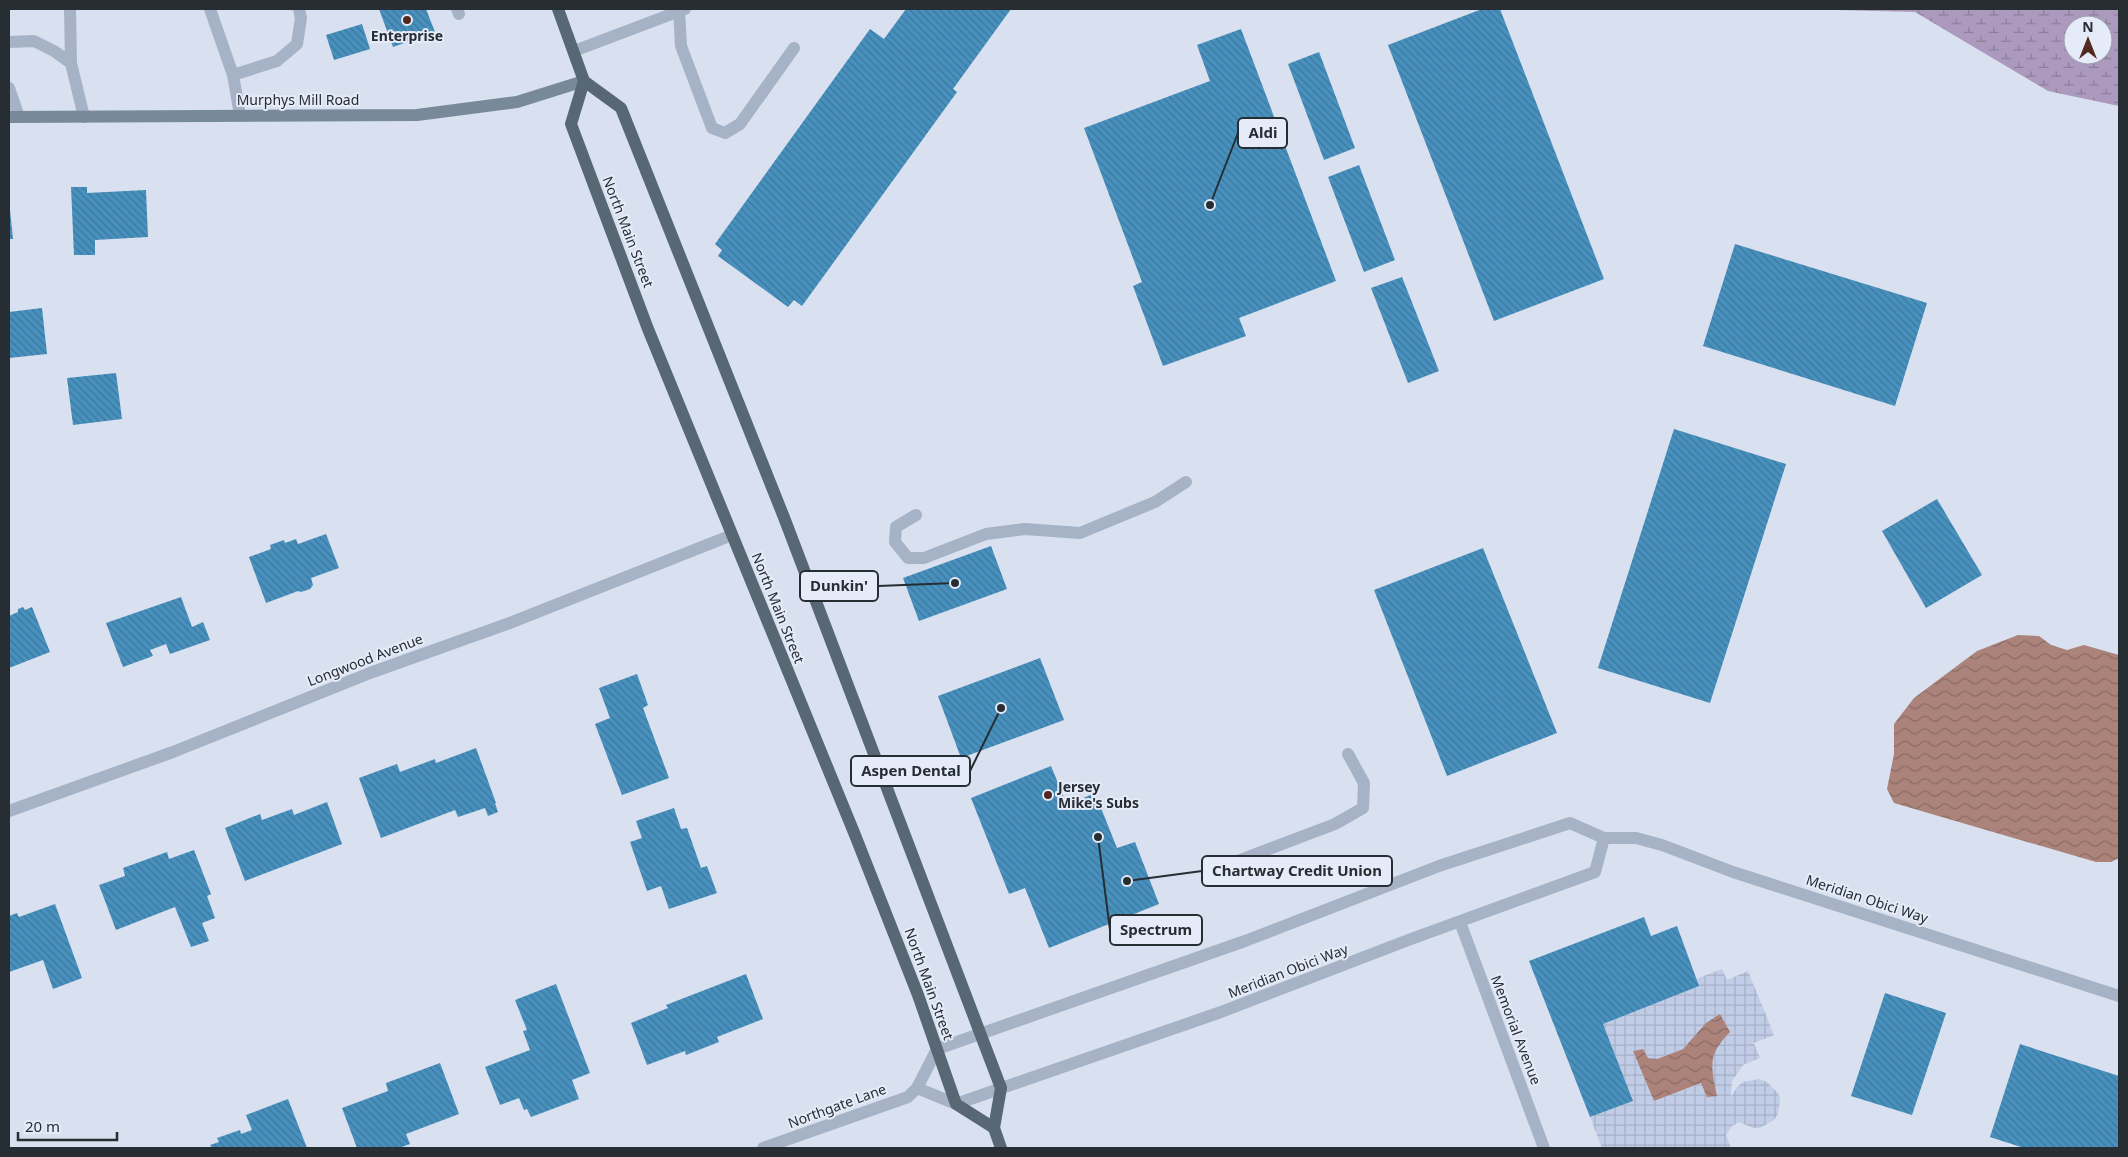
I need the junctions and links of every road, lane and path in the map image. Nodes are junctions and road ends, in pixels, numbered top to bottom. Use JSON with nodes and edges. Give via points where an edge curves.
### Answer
{"nodes":[{"id":1,"x":70,"y":9,"type":"edge"},
{"id":2,"x":210,"y":9,"type":"edge"},
{"id":3,"x":300,"y":9,"type":"edge"},
{"id":4,"x":558,"y":9,"type":"edge"},
{"id":5,"x":681,"y":9,"type":"edge"},
{"id":6,"x":9,"y":42,"type":"edge"},
{"id":7,"x":794,"y":48,"type":"dead end"},
{"id":8,"x":574,"y":50,"type":"junction"},
{"id":9,"x":71,"y":63,"type":"junction"},
{"id":10,"x":232,"y":75,"type":"junction"},
{"id":11,"x":584,"y":81,"type":"junction"},
{"id":12,"x":9,"y":88,"type":"edge"},
{"id":13,"x":240,"y":115,"type":"junction"},
{"id":14,"x":14,"y":117,"type":"edge"},
{"id":15,"x":84,"y":117,"type":"junction"},
{"id":16,"x":1186,"y":482,"type":"dead end"},
{"id":17,"x":916,"y":515,"type":"dead end"},
{"id":18,"x":732,"y":535,"type":"junction"},
{"id":19,"x":1348,"y":754,"type":"dead end"},
{"id":20,"x":9,"y":811,"type":"edge"},
{"id":21,"x":1604,"y":838,"type":"junction"},
{"id":22,"x":1219,"y":868,"type":"dead end"},
{"id":23,"x":1460,"y":922,"type":"junction"},
{"id":24,"x":2119,"y":996,"type":"edge"},
{"id":25,"x":982,"y":1034,"type":"junction"},
{"id":26,"x":937,"y":1050,"type":"junction"},
{"id":27,"x":917,"y":1088,"type":"junction"},
{"id":28,"x":1001,"y":1088,"type":"junction"},
{"id":29,"x":956,"y":1104,"type":"junction"},
{"id":30,"x":994,"y":1128,"type":"junction"},
{"id":31,"x":763,"y":1148,"type":"edge"},
{"id":32,"x":1001,"y":1148,"type":"edge"},
{"id":33,"x":1544,"y":1148,"type":"edge"}],
"edges":[{"from":1,"to":9,"type":"street"},
{"from":2,"to":10,"type":"street"},
{"from":3,"to":10,"type":"street","via":[[297,44],[277,62]]},
{"from":4,"to":8,"type":"main road"},
{"from":5,"to":7,"type":"street","via":[[680,46],[712,128],[725,133],[740,124]]},
{"from":5,"to":8,"type":"street"},
{"from":6,"to":9,"type":"street","via":[[34,41]]},
{"from":8,"to":11,"type":"main road"},
{"from":9,"to":15,"type":"street"},
{"from":10,"to":13,"type":"street"},
{"from":11,"to":13,"type":"street","name":"Murphys Mill Road","via":[[517,102],[417,115]]},
{"from":11,"to":18,"type":"main road","name":"North Main Street","via":[[571,124],[648,329]]},
{"from":11,"to":25,"type":"main road","via":[[621,108],[632,131]]},
{"from":12,"to":14,"type":"street"},
{"from":13,"to":15,"type":"street","name":"Murphys Mill Road"},
{"from":14,"to":15,"type":"street","name":"Murphys Mill Road"},
{"from":16,"to":17,"type":"street","via":[[1156,502],[1080,533],[1025,529],[986,534],[924,558],[908,558],[895,542],[896,527]]},
{"from":18,"to":20,"type":"street","name":"Longwood Avenue","via":[[173,752]]},
{"from":18,"to":26,"type":"main road","name":"North Main Street","via":[[855,835]]},
{"from":19,"to":22,"type":"street","via":[[1364,783],[1363,808],[1335,824]]},
{"from":21,"to":23,"type":"street","name":"Meridian Obici Way","via":[[1595,872]]},
{"from":21,"to":24,"type":"street","name":"Meridian Obici Way","via":[[1636,838],[1662,845],[1733,872]]},
{"from":21,"to":25,"type":"street","name":"Meridian Obici Way","via":[[1570,823],[1439,866],[1245,941]]},
{"from":23,"to":28,"type":"street","name":"Meridian Obici Way","via":[[1221,1012]]},
{"from":23,"to":33,"type":"street","name":"Memorial Avenue"},
{"from":25,"to":26,"type":"street","name":"Meridian Obici Way"},
{"from":25,"to":28,"type":"main road"},
{"from":26,"to":27,"type":"street","name":"Northgate Lane"},
{"from":26,"to":29,"type":"main road","name":"North Main Street"},
{"from":27,"to":29,"type":"street"},
{"from":27,"to":31,"type":"street","name":"Northgate Lane","via":[[908,1097]]},
{"from":28,"to":29,"type":"street","name":"Meridian Obici Way"},
{"from":28,"to":30,"type":"main road"},
{"from":29,"to":30,"type":"main road"},
{"from":30,"to":32,"type":"main road"}]}
